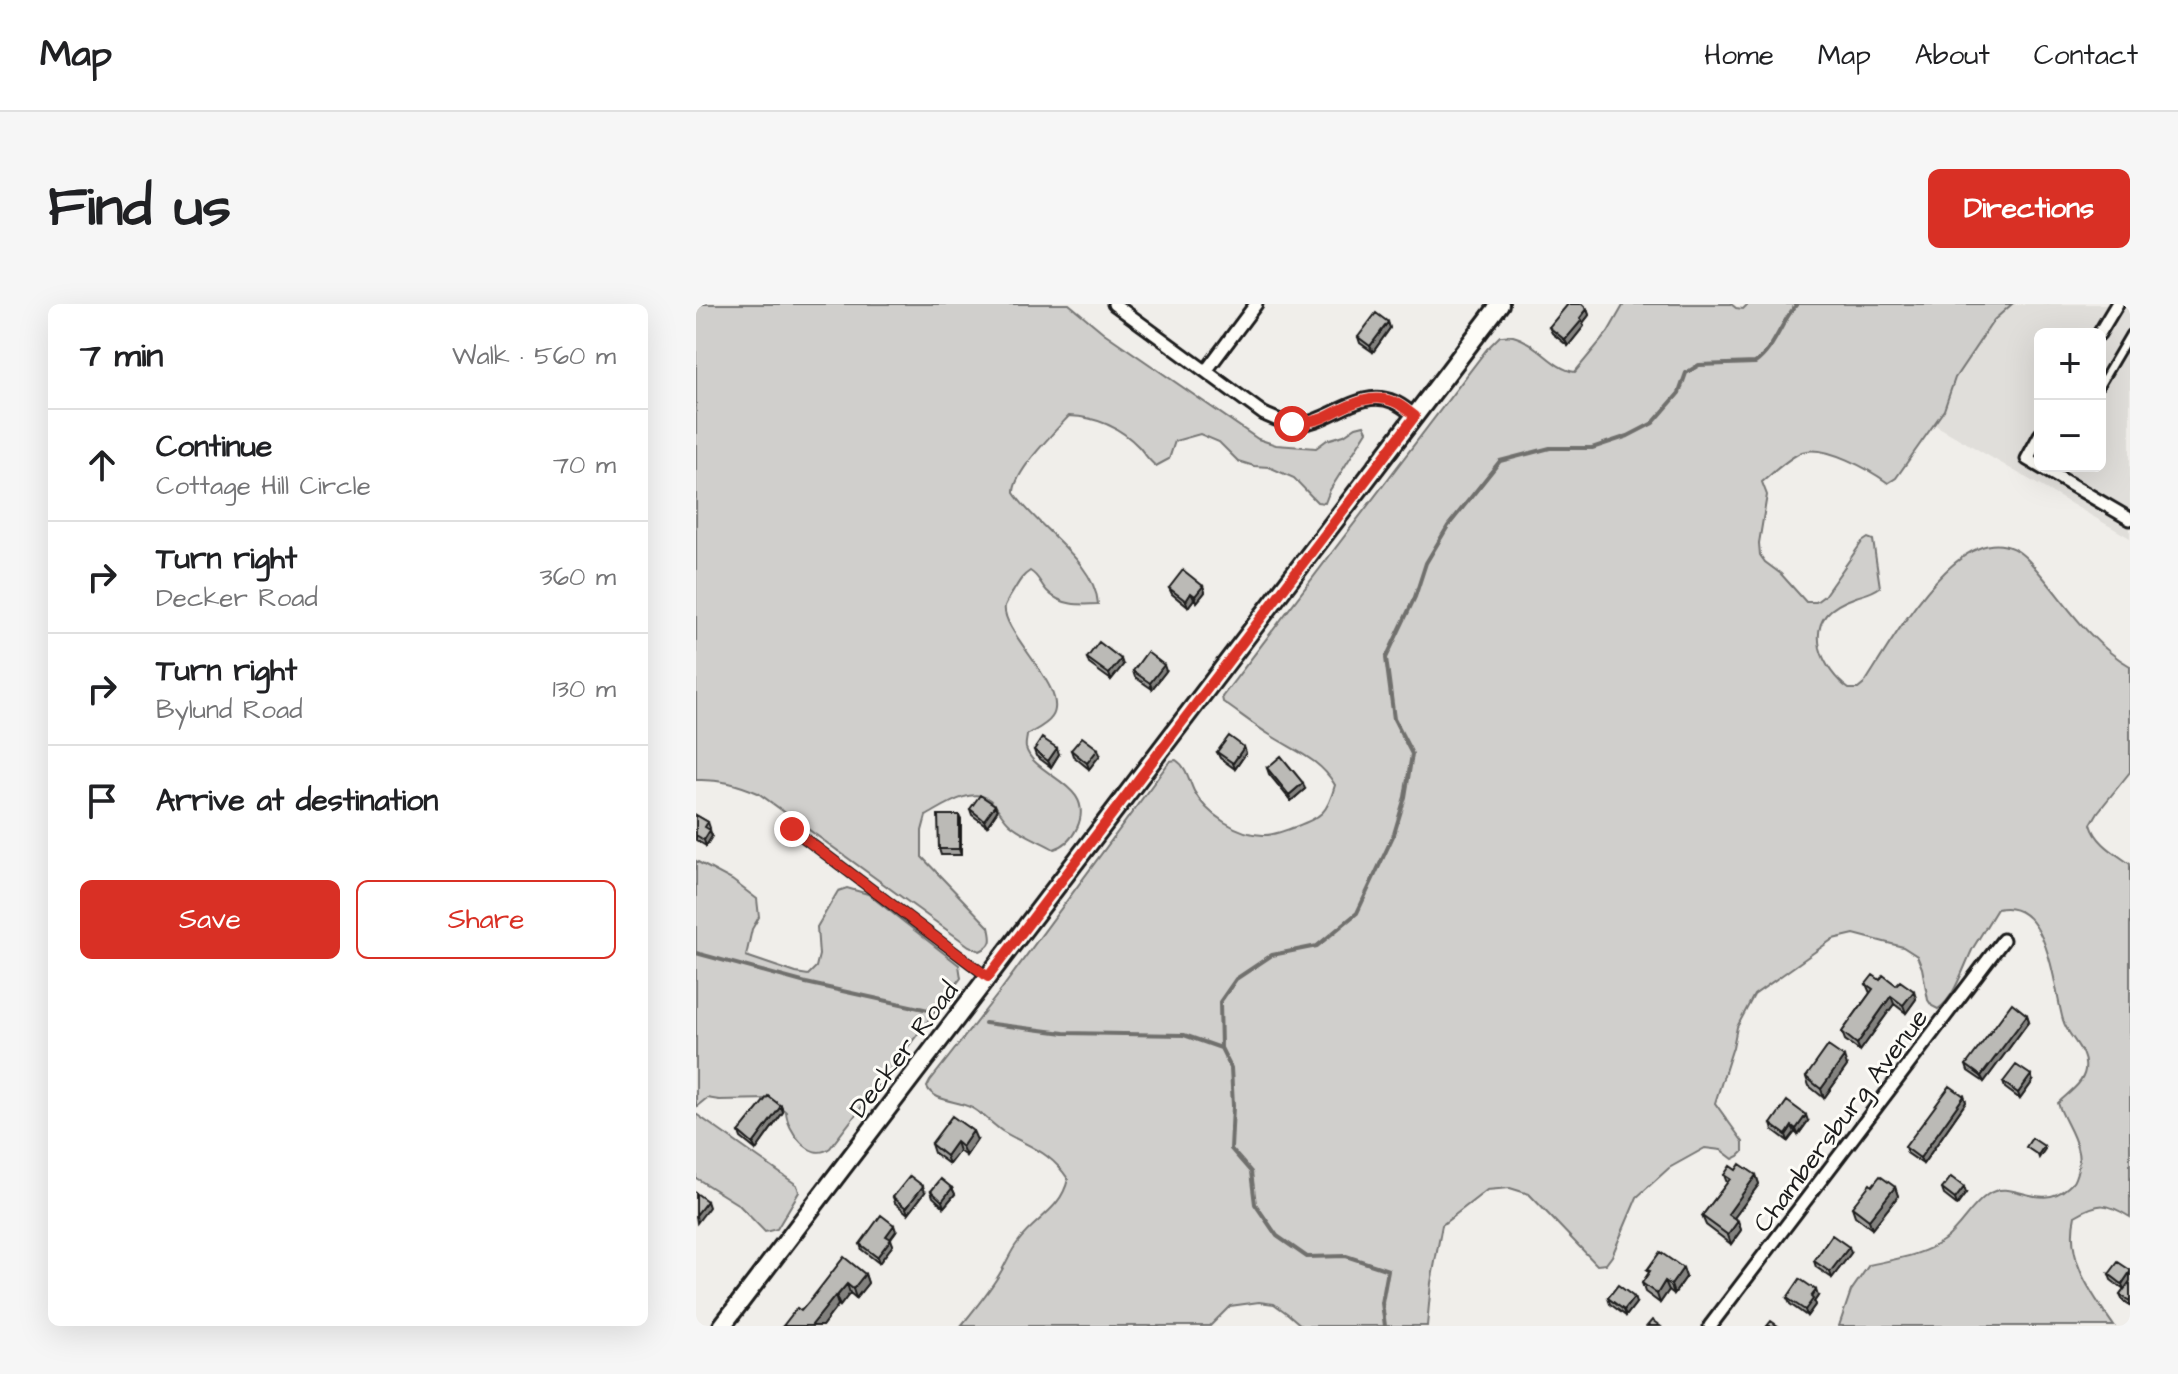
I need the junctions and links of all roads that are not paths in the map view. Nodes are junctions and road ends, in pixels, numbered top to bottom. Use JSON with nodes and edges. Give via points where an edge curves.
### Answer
{"nodes":[{"id":1,"x":1114,"y":304,"type":"edge"},
{"id":2,"x":1256,"y":304,"type":"edge"},
{"id":3,"x":1500,"y":304,"type":"edge"},
{"id":4,"x":2117,"y":304,"type":"edge"},
{"id":5,"x":2103,"y":328,"type":"edge"},
{"id":6,"x":2130,"y":334,"type":"edge"},
{"id":7,"x":1206,"y":371,"type":"junction"},
{"id":8,"x":2106,"y":375,"type":"edge"},
{"id":9,"x":1415,"y":416,"type":"junction"},
{"id":10,"x":2034,"y":446,"type":"edge"},
{"id":11,"x":2034,"y":462,"type":"edge"},
{"id":12,"x":2056,"y":472,"type":"edge"},
{"id":13,"x":2130,"y":519,"type":"edge"},
{"id":14,"x":792,"y":829,"type":"dead end"},
{"id":15,"x":2003,"y":940,"type":"dead end"},
{"id":16,"x":988,"y":977,"type":"junction"},
{"id":17,"x":722,"y":1326,"type":"edge"},
{"id":18,"x":1710,"y":1326,"type":"edge"}],
"edges":[{"from":1,"to":7,"type":"street"},
{"from":2,"to":7,"type":"street"},
{"from":3,"to":9,"type":"street","name":"Decker Road"},
{"from":4,"to":5,"type":"street"},
{"from":6,"to":8,"type":"lane"},
{"from":7,"to":9,"type":"street","via":[[1264,414],[1292,424],[1369,400],[1393,401]]},
{"from":9,"to":16,"type":"street","name":"Decker Road"},
{"from":10,"to":11,"type":"street","via":[[2027,459]]},
{"from":12,"to":13,"type":"street"},
{"from":14,"to":16,"type":"lane"},
{"from":15,"to":18,"type":"street","name":"Chambersburg Avenue"},
{"from":16,"to":17,"type":"street","name":"Decker Road"}]}
